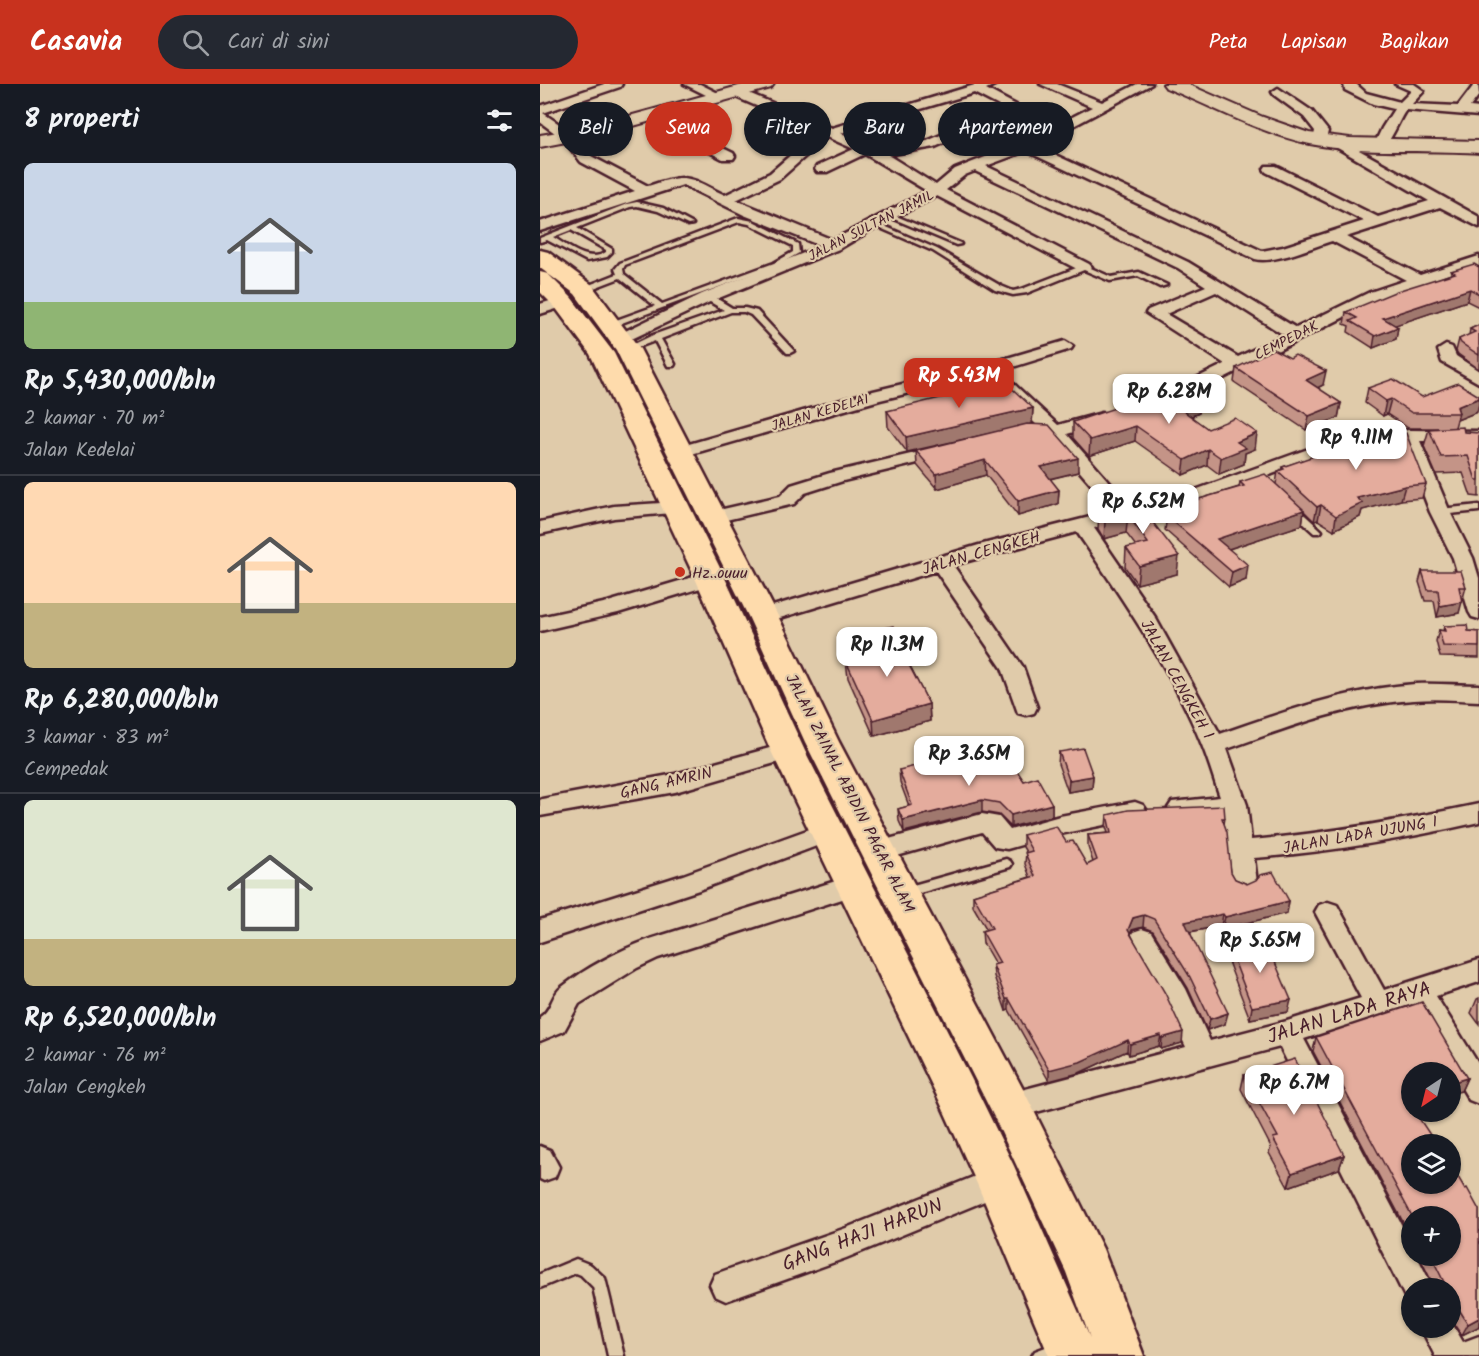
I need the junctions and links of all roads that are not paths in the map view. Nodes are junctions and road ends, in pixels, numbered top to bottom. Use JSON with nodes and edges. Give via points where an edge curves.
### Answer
{"nodes":[{"id":1,"x":616,"y":84,"type":"edge"},
{"id":2,"x":690,"y":84,"type":"edge"},
{"id":3,"x":765,"y":84,"type":"edge"},
{"id":4,"x":992,"y":84,"type":"edge"},
{"id":5,"x":1046,"y":84,"type":"edge"},
{"id":6,"x":1146,"y":84,"type":"edge"},
{"id":7,"x":1350,"y":84,"type":"edge"},
{"id":8,"x":1401,"y":84,"type":"edge"},
{"id":9,"x":1181,"y":85,"type":"edge"},
{"id":10,"x":1478,"y":88,"type":"edge"},
{"id":11,"x":976,"y":89,"type":"junction"},
{"id":12,"x":1278,"y":92,"type":"dead end"},
{"id":13,"x":727,"y":94,"type":"junction"},
{"id":14,"x":699,"y":102,"type":"edge"},
{"id":15,"x":749,"y":102,"type":"edge"},
{"id":16,"x":1402,"y":105,"type":"junction"},
{"id":17,"x":1101,"y":106,"type":"junction"},
{"id":18,"x":540,"y":110,"type":"edge"},
{"id":19,"x":1462,"y":110,"type":"junction"},
{"id":20,"x":1479,"y":112,"type":"edge"},
{"id":21,"x":540,"y":116,"type":"edge"},
{"id":22,"x":1074,"y":120,"type":"edge"},
{"id":23,"x":558,"y":129,"type":"edge"},
{"id":24,"x":831,"y":130,"type":"edge"},
{"id":25,"x":558,"y":139,"type":"edge"},
{"id":26,"x":540,"y":141,"type":"edge"},
{"id":27,"x":1328,"y":142,"type":"junction"},
{"id":28,"x":1382,"y":143,"type":"junction"},
{"id":29,"x":926,"y":144,"type":"edge"},
{"id":30,"x":1479,"y":147,"type":"edge"},
{"id":31,"x":584,"y":156,"type":"edge"},
{"id":32,"x":799,"y":156,"type":"edge"},
{"id":33,"x":856,"y":156,"type":"edge"},
{"id":34,"x":881,"y":156,"type":"edge"},
{"id":35,"x":1000,"y":156,"type":"edge"},
{"id":36,"x":1049,"y":156,"type":"edge"},
{"id":37,"x":975,"y":166,"type":"junction"},
{"id":38,"x":822,"y":169,"type":"dead end"},
{"id":39,"x":1271,"y":169,"type":"dead end"},
{"id":40,"x":937,"y":191,"type":"junction"},
{"id":41,"x":648,"y":192,"type":"junction"},
{"id":42,"x":724,"y":201,"type":"junction"},
{"id":43,"x":1440,"y":202,"type":"junction"},
{"id":44,"x":889,"y":215,"type":"junction"},
{"id":45,"x":1377,"y":222,"type":"junction"},
{"id":46,"x":873,"y":223,"type":"junction"},
{"id":47,"x":1479,"y":223,"type":"edge"},
{"id":48,"x":690,"y":224,"type":"dead end"},
{"id":49,"x":571,"y":227,"type":"junction"},
{"id":50,"x":1333,"y":236,"type":"junction"},
{"id":51,"x":542,"y":240,"type":"edge"},
{"id":52,"x":958,"y":244,"type":"dead end"},
{"id":53,"x":834,"y":246,"type":"junction"},
{"id":54,"x":1084,"y":267,"type":"junction"},
{"id":55,"x":1474,"y":267,"type":"edge"},
{"id":56,"x":621,"y":275,"type":"junction"},
{"id":57,"x":1421,"y":282,"type":"junction"},
{"id":58,"x":1163,"y":285,"type":"dead end"},
{"id":59,"x":1216,"y":288,"type":"junction"},
{"id":60,"x":556,"y":295,"type":"edge"},
{"id":61,"x":708,"y":297,"type":"junction"},
{"id":62,"x":660,"y":306,"type":"junction"},
{"id":63,"x":730,"y":310,"type":"junction"},
{"id":64,"x":1294,"y":334,"type":"junction"},
{"id":65,"x":629,"y":337,"type":"junction"},
{"id":66,"x":1065,"y":346,"type":"dead end"},
{"id":67,"x":1446,"y":350,"type":"dead end"},
{"id":68,"x":790,"y":351,"type":"dead end"},
{"id":69,"x":671,"y":363,"type":"dead end"},
{"id":70,"x":1237,"y":364,"type":"junction"},
{"id":71,"x":988,"y":369,"type":"junction"},
{"id":72,"x":1479,"y":378,"type":"edge"},
{"id":73,"x":1142,"y":405,"type":"edge"},
{"id":74,"x":1121,"y":412,"type":"edge"},
{"id":75,"x":1055,"y":432,"type":"junction"},
{"id":76,"x":1409,"y":435,"type":"junction"},
{"id":77,"x":1479,"y":436,"type":"edge"},
{"id":78,"x":1005,"y":437,"type":"edge"},
{"id":79,"x":960,"y":448,"type":"edge"},
{"id":80,"x":681,"y":452,"type":"junction"},
{"id":81,"x":1286,"y":503,"type":"edge"},
{"id":82,"x":677,"y":508,"type":"junction"},
{"id":83,"x":1479,"y":508,"type":"edge"},
{"id":84,"x":1440,"y":512,"type":"junction"},
{"id":85,"x":1128,"y":515,"type":"junction"},
{"id":86,"x":713,"y":517,"type":"junction"},
{"id":87,"x":1081,"y":524,"type":"junction"},
{"id":88,"x":540,"y":528,"type":"edge"},
{"id":89,"x":1317,"y":531,"type":"dead end"},
{"id":90,"x":1471,"y":556,"type":"edge"},
{"id":91,"x":941,"y":563,"type":"junction"},
{"id":92,"x":710,"y":578,"type":"junction"},
{"id":93,"x":1479,"y":612,"type":"edge"},
{"id":94,"x":764,"y":616,"type":"junction"},
{"id":95,"x":540,"y":624,"type":"edge"},
{"id":96,"x":1479,"y":693,"type":"edge"},
{"id":97,"x":1026,"y":707,"type":"dead end"},
{"id":98,"x":1214,"y":745,"type":"junction"},
{"id":99,"x":830,"y":756,"type":"junction"},
{"id":100,"x":795,"y":766,"type":"junction"},
{"id":101,"x":1235,"y":805,"type":"junction"},
{"id":102,"x":542,"y":808,"type":"dead end"},
{"id":103,"x":1479,"y":813,"type":"edge"},
{"id":104,"x":829,"y":831,"type":"junction"},
{"id":105,"x":1240,"y":850,"type":"junction"},
{"id":106,"x":879,"y":851,"type":"junction"},
{"id":107,"x":1006,"y":864,"type":"dead end"},
{"id":108,"x":1244,"y":883,"type":"edge"},
{"id":109,"x":855,"y":885,"type":"junction"},
{"id":110,"x":901,"y":894,"type":"junction"},
{"id":111,"x":1328,"y":912,"type":"dead end"},
{"id":112,"x":540,"y":931,"type":"edge"},
{"id":113,"x":1142,"y":940,"type":"dead end"},
{"id":114,"x":1479,"y":971,"type":"edge"},
{"id":115,"x":1419,"y":991,"type":"junction"},
{"id":116,"x":1378,"y":1004,"type":"junction"},
{"id":117,"x":540,"y":1029,"type":"edge"},
{"id":118,"x":1287,"y":1033,"type":"junction"},
{"id":119,"x":1203,"y":1055,"type":"junction"},
{"id":120,"x":1479,"y":1091,"type":"edge"},
{"id":121,"x":1010,"y":1106,"type":"junction"},
{"id":122,"x":998,"y":1181,"type":"junction"},
{"id":123,"x":1412,"y":1278,"type":"edge"},
{"id":124,"x":540,"y":1281,"type":"edge"},
{"id":125,"x":726,"y":1285,"type":"dead end"},
{"id":126,"x":1443,"y":1338,"type":"edge"},
{"id":127,"x":1061,"y":1353,"type":"edge"},
{"id":128,"x":1479,"y":1353,"type":"edge"},
{"id":129,"x":616,"y":1356,"type":"edge"},
{"id":130,"x":1120,"y":1356,"type":"edge"},
{"id":131,"x":1453,"y":1356,"type":"edge"},
{"id":132,"x":1468,"y":1356,"type":"edge"}],
"edges":[{"from":1,"to":18,"type":"street"},
{"from":2,"to":13,"type":"street"},
{"from":3,"to":13,"type":"street"},
{"from":4,"to":11,"type":"street"},
{"from":5,"to":17,"type":"street"},
{"from":6,"to":17,"type":"street","name":"JALAN SULTAN JAMIL"},
{"from":7,"to":16,"type":"street","via":[[1367,98]]},
{"from":8,"to":16,"type":"street","via":[[1418,91]]},
{"from":9,"to":27,"type":"street","via":[[1252,120]]},
{"from":10,"to":19,"type":"street"},
{"from":11,"to":24,"type":"street"},
{"from":11,"to":29,"type":"street","via":[[1012,108]]},
{"from":12,"to":27,"type":"street","via":[[1308,114]]},
{"from":13,"to":14,"type":"street"},
{"from":13,"to":15,"type":"street"},
{"from":16,"to":19,"type":"street"},
{"from":16,"to":28,"type":"street","via":[[1387,127]]},
{"from":17,"to":22,"type":"street","name":"JALAN SULTAN JAMIL"},
{"from":19,"to":20,"type":"street"},
{"from":21,"to":23,"type":"street"},
{"from":25,"to":26,"type":"street"},
{"from":27,"to":28,"type":"street"},
{"from":27,"to":43,"type":"street"},
{"from":28,"to":30,"type":"street"},
{"from":31,"to":41,"type":"street"},
{"from":32,"to":42,"type":"street","via":[[775,176]]},
{"from":33,"to":38,"type":"street"},
{"from":34,"to":40,"type":"street"},
{"from":35,"to":37,"type":"street","name":"JALAN SULTAN JAMIL"},
{"from":36,"to":50,"type":"street","via":[[1254,254],[1271,255]]},
{"from":37,"to":40,"type":"street","name":"JALAN SULTAN JAMIL","via":[[957,174]]},
{"from":37,"to":59,"type":"street","via":[[1183,265]]},
{"from":39,"to":45,"type":"street"},
{"from":40,"to":44,"type":"street","name":"JALAN SULTAN JAMIL"},
{"from":40,"to":54,"type":"street"},
{"from":41,"to":42,"type":"street","via":[[685,181]]},
{"from":41,"to":51,"type":"street"},
{"from":42,"to":53,"type":"street"},
{"from":43,"to":45,"type":"street"},
{"from":43,"to":47,"type":"street"},
{"from":44,"to":46,"type":"street","name":"JALAN SULTAN JAMIL"},
{"from":44,"to":52,"type":"lane"},
{"from":45,"to":50,"type":"street"},
{"from":46,"to":53,"type":"street","name":"JALAN SULTAN JAMIL"},
{"from":46,"to":54,"type":"lane","via":[[935,250],[1013,293]]},
{"from":48,"to":49,"type":"lane","via":[[641,203]]},
{"from":49,"to":51,"type":"lane"},
{"from":49,"to":51,"type":"lane","via":[[609,252],[587,259]]},
{"from":50,"to":57,"type":"street"},
{"from":51,"to":60,"type":"highway","name":"JALAN ZAINAL ABIDIN PAGAR ALAM"},
{"from":53,"to":61,"type":"street","name":"JALAN SULTAN JAMIL"},
{"from":54,"to":58,"type":"lane","via":[[1110,279],[1134,274]]},
{"from":55,"to":57,"type":"street","name":"CEMPEDAK"},
{"from":56,"to":60,"type":"lane"},
{"from":56,"to":62,"type":"lane"},
{"from":56,"to":62,"type":"lane","via":[[622,264],[738,220],[751,222],[796,245],[796,253],[776,264]]},
{"from":57,"to":64,"type":"street","name":"CEMPEDAK","via":[[1376,295]]},
{"from":59,"to":64,"type":"street"},
{"from":59,"to":70,"type":"street","via":[[1154,313]]},
{"from":60,"to":65,"type":"highway","name":"JALAN ZAINAL ABIDIN PAGAR ALAM"},
{"from":60,"to":82,"type":"highway","name":"JALAN ZAINAL ABIDIN PAGAR ALAM","via":[[602,352]]},
{"from":61,"to":63,"type":"lane"},
{"from":61,"to":65,"type":"street","name":"JALAN SULTAN JAMIL"},
{"from":62,"to":65,"type":"lane"},
{"from":63,"to":65,"type":"lane"},
{"from":63,"to":68,"type":"lane","via":[[754,313]]},
{"from":64,"to":70,"type":"street","name":"CEMPEDAK"},
{"from":65,"to":69,"type":"lane"},
{"from":65,"to":80,"type":"highway","name":"JALAN ZAINAL ABIDIN PAGAR ALAM"},
{"from":66,"to":71,"type":"street","name":"JALAN KEDELAI"},
{"from":67,"to":72,"type":"street","via":[[1448,358]]},
{"from":70,"to":73,"type":"street","name":"CEMPEDAK","via":[[1184,391]]},
{"from":71,"to":75,"type":"street"},
{"from":71,"to":80,"type":"street","name":"JALAN KEDELAI","via":[[875,396]]},
{"from":74,"to":75,"type":"street"},
{"from":75,"to":78,"type":"street"},
{"from":75,"to":85,"type":"street"},
{"from":76,"to":77,"type":"street","name":"JALAN CENGKEH"},
{"from":76,"to":84,"type":"street"},
{"from":76,"to":85,"type":"street","name":"JALAN CENGKEH","via":[[1334,445],[1259,478]]},
{"from":79,"to":86,"type":"street","via":[[837,477],[798,489],[787,500]]},
{"from":80,"to":86,"type":"highway","name":"JALAN ZAINAL ABIDIN PAGAR ALAM"},
{"from":81,"to":89,"type":"lane"},
{"from":82,"to":88,"type":"street","via":[[614,512]]},
{"from":82,"to":92,"type":"highway","name":"JALAN ZAINAL ABIDIN PAGAR ALAM"},
{"from":83,"to":84,"type":"lane"},
{"from":84,"to":90,"type":"street"},
{"from":85,"to":87,"type":"street","name":"JALAN CENGKEH"},
{"from":86,"to":94,"type":"highway","name":"JALAN ZAINAL ABIDIN PAGAR ALAM"},
{"from":87,"to":91,"type":"street","name":"JALAN CENGKEH"},
{"from":87,"to":98,"type":"street","name":"JALAN CENGKEH 1","via":[[1145,617]]},
{"from":90,"to":93,"type":"street"},
{"from":91,"to":94,"type":"street","name":"JALAN CENGKEH"},
{"from":91,"to":97,"type":"street","via":[[1012,668]]},
{"from":92,"to":95,"type":"street","via":[[611,608]]},
{"from":92,"to":100,"type":"highway","name":"JALAN ZAINAL ABIDIN PAGAR ALAM"},
{"from":94,"to":99,"type":"highway","name":"JALAN ZAINAL ABIDIN PAGAR ALAM"},
{"from":96,"to":98,"type":"street","via":[[1402,693],[1342,704]]},
{"from":98,"to":101,"type":"street","name":"JALAN CENGKEH 1"},
{"from":99,"to":100,"type":"highway"},
{"from":99,"to":106,"type":"highway","name":"JALAN ZAINAL ABIDIN PAGAR ALAM"},
{"from":100,"to":102,"type":"street","name":"GANG AMRIN"},
{"from":100,"to":104,"type":"highway","name":"JALAN ZAINAL ABIDIN PAGAR ALAM"},
{"from":101,"to":105,"type":"street","name":"JALAN CENGKEH 1"},
{"from":101,"to":106,"type":"street","via":[[1127,812],[1008,840],[990,824],[982,823]]},
{"from":103,"to":105,"type":"street","name":"JALAN LADA UJUNG I","via":[[1314,844]]},
{"from":104,"to":109,"type":"highway","name":"JALAN ZAINAL ABIDIN PAGAR ALAM"},
{"from":104,"to":112,"type":"street","via":[[690,883]]},
{"from":105,"to":108,"type":"street","name":"JALAN CENGKEH 1"},
{"from":106,"to":110,"type":"highway","name":"JALAN ZAINAL ABIDIN PAGAR ALAM"},
{"from":107,"to":110,"type":"lane"},
{"from":109,"to":117,"type":"street","via":[[718,927],[628,960],[569,996],[560,1019]]},
{"from":109,"to":122,"type":"highway","name":"JALAN ZAINAL ABIDIN PAGAR ALAM"},
{"from":110,"to":121,"type":"highway","name":"JALAN ZAINAL ABIDIN PAGAR ALAM"},
{"from":111,"to":116,"type":"street"},
{"from":113,"to":119,"type":"street","via":[[1176,997]]},
{"from":114,"to":115,"type":"street","name":"JALAN LADA RAYA"},
{"from":115,"to":116,"type":"street","name":"JALAN LADA RAYA"},
{"from":115,"to":120,"type":"street"},
{"from":116,"to":118,"type":"street","name":"JALAN LADA RAYA"},
{"from":118,"to":119,"type":"street","name":"JALAN LADA RAYA"},
{"from":118,"to":123,"type":"street"},
{"from":119,"to":121,"type":"street","name":"JALAN LADA RAYA"},
{"from":121,"to":130,"type":"highway","name":"JALAN ZAINAL ABIDIN PAGAR ALAM","via":[[1086,1265]]},
{"from":122,"to":125,"type":"street","name":"GANG HAJI HARUN","via":[[846,1243]]},
{"from":122,"to":127,"type":"highway","name":"JALAN ZAINAL ABIDIN PAGAR ALAM"},
{"from":124,"to":129,"type":"lane","via":[[576,1266],[593,1275],[600,1283]]},
{"from":126,"to":131,"type":"street"},
{"from":128,"to":132,"type":"street"}]}
